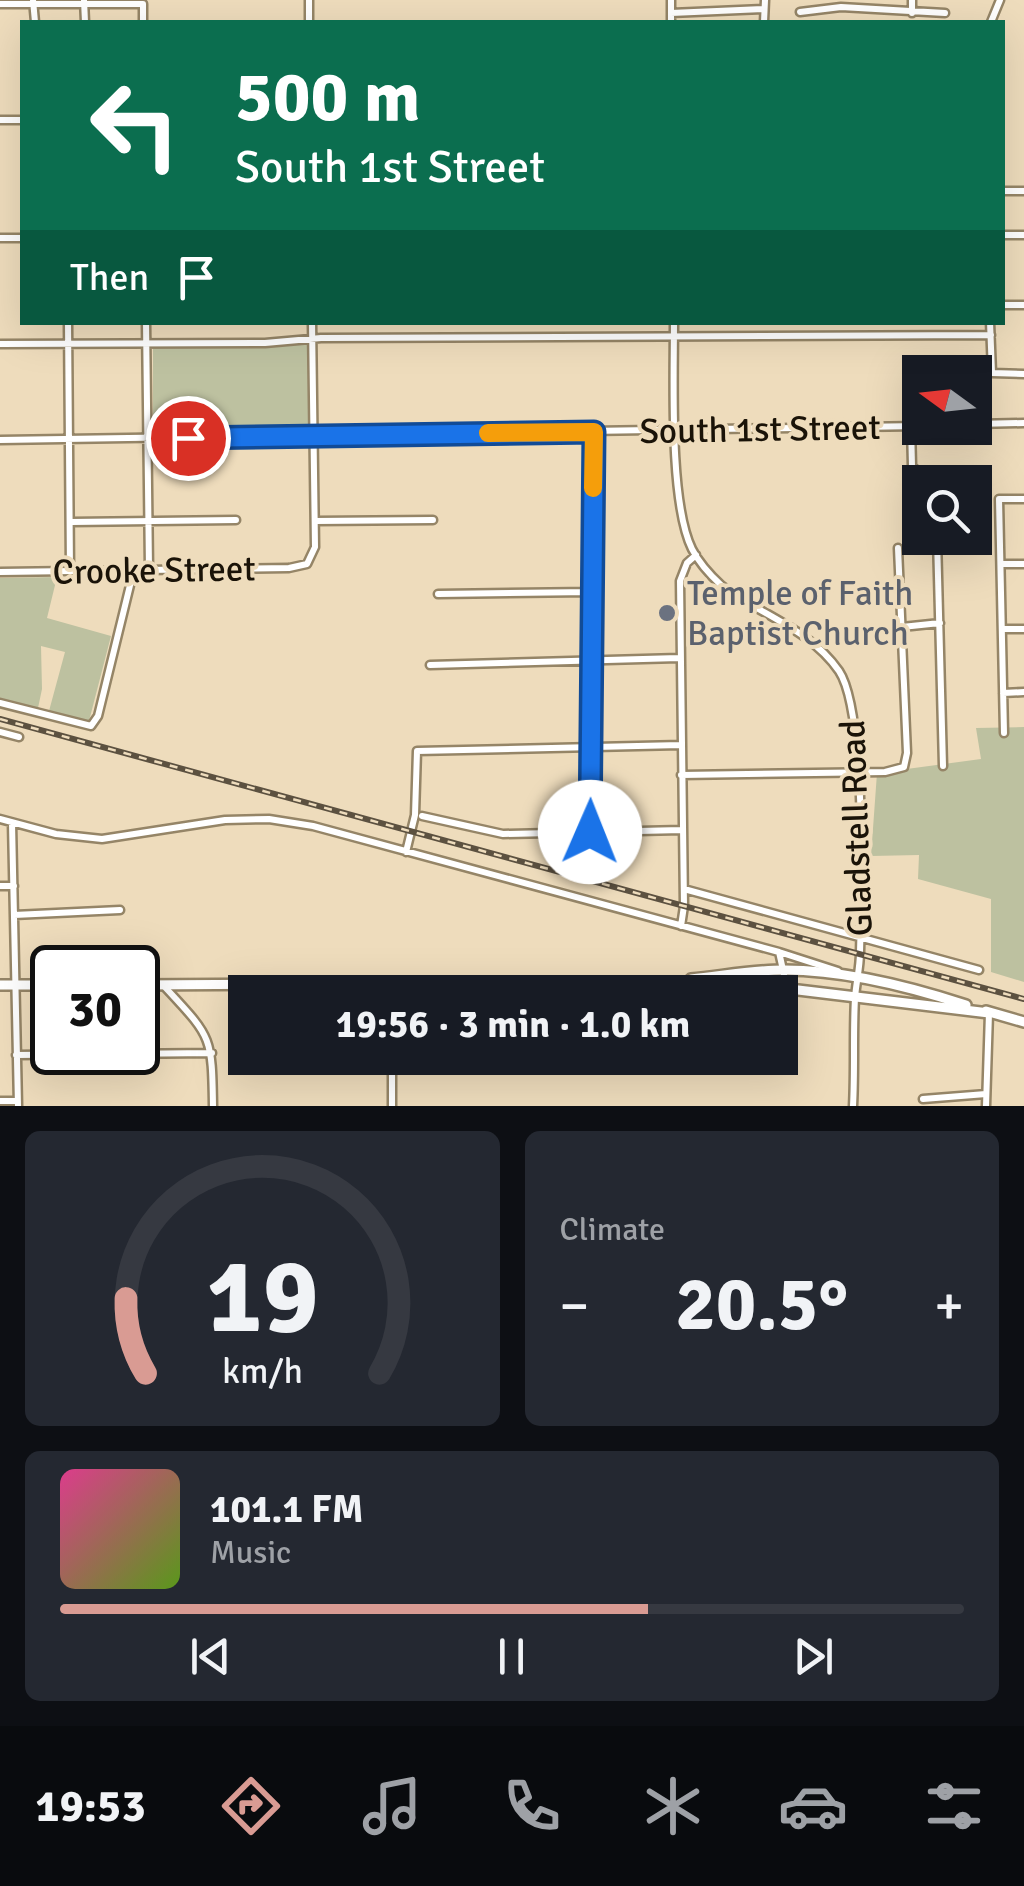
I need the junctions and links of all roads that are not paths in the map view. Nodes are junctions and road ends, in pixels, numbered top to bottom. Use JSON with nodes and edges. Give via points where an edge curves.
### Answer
{"nodes":[{"id":1,"x":671,"y":0,"type":"edge"},
{"id":2,"x":765,"y":0,"type":"edge"},
{"id":3,"x":912,"y":0,"type":"edge"},
{"id":4,"x":33,"y":2,"type":"edge"},
{"id":5,"x":84,"y":2,"type":"edge"},
{"id":6,"x":143,"y":2,"type":"edge"},
{"id":7,"x":841,"y":3,"type":"edge"},
{"id":8,"x":0,"y":4,"type":"edge"},
{"id":9,"x":763,"y":10,"type":"junction"},
{"id":10,"x":872,"y":10,"type":"junction"},
{"id":11,"x":800,"y":12,"type":"dead end"},
{"id":12,"x":671,"y":13,"type":"junction"},
{"id":13,"x":912,"y":13,"type":"junction"},
{"id":14,"x":945,"y":13,"type":"dead end"},
{"id":15,"x":671,"y":20,"type":"edge"},
{"id":16,"x":764,"y":20,"type":"edge"},
{"id":17,"x":872,"y":20,"type":"edge"},
{"id":18,"x":68,"y":325,"type":"edge"},
{"id":19,"x":146,"y":325,"type":"edge"},
{"id":20,"x":312,"y":325,"type":"edge"},
{"id":21,"x":674,"y":325,"type":"edge"},
{"id":22,"x":990,"y":325,"type":"edge"},
{"id":23,"x":674,"y":334,"type":"junction"},
{"id":24,"x":990,"y":334,"type":"junction"},
{"id":25,"x":312,"y":339,"type":"junction"},
{"id":26,"x":146,"y":343,"type":"junction"},
{"id":27,"x":0,"y":344,"type":"edge"},
{"id":28,"x":68,"y":344,"type":"junction"},
{"id":29,"x":1024,"y":374,"type":"edge"},
{"id":30,"x":1024,"y":423,"type":"edge"},
{"id":31,"x":992,"y":424,"type":"edge"},
{"id":32,"x":902,"y":426,"type":"edge"},
{"id":33,"x":676,"y":431,"type":"junction"},
{"id":34,"x":594,"y":432,"type":"junction"},
{"id":35,"x":314,"y":436,"type":"junction"},
{"id":36,"x":70,"y":438,"type":"junction"},
{"id":37,"x":148,"y":438,"type":"junction"},
{"id":38,"x":0,"y":440,"type":"edge"},
{"id":39,"x":1024,"y":498,"type":"edge"},
{"id":40,"x":236,"y":520,"type":"dead end"},
{"id":41,"x":432,"y":520,"type":"dead end"},
{"id":42,"x":315,"y":521,"type":"junction"},
{"id":43,"x":71,"y":522,"type":"junction"},
{"id":44,"x":148,"y":522,"type":"junction"},
{"id":45,"x":898,"y":548,"type":"dead end"},
{"id":46,"x":696,"y":555,"type":"junction"},
{"id":47,"x":938,"y":555,"type":"edge"},
{"id":48,"x":1001,"y":564,"type":"junction"},
{"id":49,"x":1024,"y":564,"type":"edge"},
{"id":50,"x":134,"y":569,"type":"junction"},
{"id":51,"x":149,"y":569,"type":"junction"},
{"id":52,"x":70,"y":571,"type":"junction"},
{"id":53,"x":0,"y":572,"type":"edge"},
{"id":54,"x":591,"y":592,"type":"junction"},
{"id":55,"x":438,"y":594,"type":"dead end"},
{"id":56,"x":940,"y":623,"type":"junction"},
{"id":57,"x":902,"y":627,"type":"junction"},
{"id":58,"x":1002,"y":629,"type":"junction"},
{"id":59,"x":1024,"y":629,"type":"edge"},
{"id":60,"x":679,"y":658,"type":"junction"},
{"id":61,"x":590,"y":660,"type":"junction"},
{"id":62,"x":430,"y":665,"type":"dead end"},
{"id":63,"x":1024,"y":692,"type":"edge"},
{"id":64,"x":1003,"y":693,"type":"junction"},
{"id":65,"x":0,"y":703,"type":"edge"},
{"id":66,"x":0,"y":732,"type":"edge"},
{"id":67,"x":1004,"y":733,"type":"dead end"},
{"id":68,"x":19,"y":738,"type":"dead end"},
{"id":69,"x":681,"y":746,"type":"junction"},
{"id":70,"x":591,"y":747,"type":"junction"},
{"id":71,"x":943,"y":766,"type":"dead end"},
{"id":72,"x":858,"y":773,"type":"junction"},
{"id":73,"x":682,"y":775,"type":"junction"},
{"id":74,"x":422,"y":816,"type":"dead end"},
{"id":75,"x":0,"y":819,"type":"edge"},
{"id":76,"x":12,"y":822,"type":"junction"},
{"id":77,"x":682,"y":830,"type":"junction"},
{"id":78,"x":590,"y":832,"type":"junction"},
{"id":79,"x":406,"y":852,"type":"junction"},
{"id":80,"x":0,"y":886,"type":"edge"},
{"id":81,"x":14,"y":886,"type":"junction"},
{"id":82,"x":684,"y":890,"type":"junction"},
{"id":83,"x":120,"y":910,"type":"dead end"},
{"id":84,"x":14,"y":914,"type":"junction"},
{"id":85,"x":681,"y":926,"type":"junction"},
{"id":86,"x":860,"y":936,"type":"junction"},
{"id":87,"x":778,"y":952,"type":"junction"},
{"id":88,"x":782,"y":970,"type":"junction"},
{"id":89,"x":980,"y":970,"type":"dead end"},
{"id":90,"x":733,"y":975,"type":"edge"},
{"id":91,"x":783,"y":975,"type":"edge"},
{"id":92,"x":858,"y":977,"type":"junction"},
{"id":93,"x":162,"y":984,"type":"joint"},
{"id":94,"x":0,"y":985,"type":"edge"},
{"id":95,"x":16,"y":985,"type":"junction"},
{"id":96,"x":30,"y":985,"type":"edge"},
{"id":97,"x":228,"y":985,"type":"edge"},
{"id":98,"x":798,"y":989,"type":"edge"},
{"id":99,"x":856,"y":994,"type":"junction"},
{"id":100,"x":989,"y":1012,"type":"junction"},
{"id":101,"x":1024,"y":1022,"type":"edge"},
{"id":102,"x":212,"y":1053,"type":"junction"},
{"id":103,"x":16,"y":1056,"type":"junction"},
{"id":104,"x":392,"y":1075,"type":"edge"},
{"id":105,"x":986,"y":1094,"type":"junction"},
{"id":106,"x":923,"y":1098,"type":"dead end"},
{"id":107,"x":0,"y":1101,"type":"edge"},
{"id":108,"x":18,"y":1103,"type":"edge"},
{"id":109,"x":940,"y":1103,"type":"edge"},
{"id":110,"x":213,"y":1106,"type":"edge"},
{"id":111,"x":392,"y":1106,"type":"edge"},
{"id":112,"x":853,"y":1106,"type":"edge"},
{"id":113,"x":986,"y":1106,"type":"edge"}],
"edges":[{"from":1,"to":12,"type":"street"},
{"from":2,"to":9,"type":"street"},
{"from":3,"to":13,"type":"street"},
{"from":4,"to":5,"type":"street"},
{"from":4,"to":8,"type":"street"},
{"from":5,"to":6,"type":"street"},
{"from":7,"to":10,"type":"street"},
{"from":7,"to":11,"type":"street"},
{"from":9,"to":12,"type":"street"},
{"from":9,"to":16,"type":"street"},
{"from":10,"to":13,"type":"street"},
{"from":10,"to":17,"type":"street"},
{"from":12,"to":15,"type":"street"},
{"from":13,"to":14,"type":"street"},
{"from":18,"to":28,"type":"street"},
{"from":19,"to":26,"type":"street"},
{"from":20,"to":25,"type":"street"},
{"from":21,"to":23,"type":"street"},
{"from":22,"to":24,"type":"street"},
{"from":23,"to":24,"type":"street"},
{"from":23,"to":25,"type":"street"},
{"from":23,"to":33,"type":"street"},
{"from":24,"to":29,"type":"street","via":[[992,373]]},
{"from":25,"to":26,"type":"street"},
{"from":25,"to":35,"type":"street"},
{"from":26,"to":28,"type":"street"},
{"from":26,"to":37,"type":"street"},
{"from":27,"to":28,"type":"street"},
{"from":28,"to":36,"type":"street"},
{"from":30,"to":31,"type":"street"},
{"from":32,"to":33,"type":"street","name":"South 1st Street"},
{"from":33,"to":34,"type":"street","name":"South 1st Street"},
{"from":33,"to":46,"type":"street","via":[[680,505]]},
{"from":34,"to":35,"type":"street","name":"South 1st Street"},
{"from":34,"to":54,"type":"street"},
{"from":35,"to":37,"type":"street","name":"South 1st Street"},
{"from":35,"to":42,"type":"street"},
{"from":36,"to":37,"type":"street","name":"South 1st Street"},
{"from":36,"to":38,"type":"street","name":"South 1st Street"},
{"from":36,"to":43,"type":"street"},
{"from":37,"to":44,"type":"street"},
{"from":39,"to":48,"type":"street","via":[[999,499]]},
{"from":40,"to":44,"type":"street"},
{"from":41,"to":42,"type":"street"},
{"from":42,"to":51,"type":"street","name":"Crooke Street","via":[[307,564]]},
{"from":43,"to":44,"type":"street"},
{"from":43,"to":52,"type":"street"},
{"from":44,"to":51,"type":"street"},
{"from":45,"to":57,"type":"street"},
{"from":46,"to":60,"type":"street","via":[[680,581]]},
{"from":46,"to":72,"type":"street","name":"Gladstell Road","via":[[722,586],[808,638],[841,674],[854,719]]},
{"from":47,"to":56,"type":"street"},
{"from":48,"to":49,"type":"street"},
{"from":48,"to":58,"type":"street"},
{"from":50,"to":51,"type":"street","name":"Crooke Street"},
{"from":50,"to":52,"type":"street","name":"Crooke Street"},
{"from":50,"to":65,"type":"street","via":[[92,726]]},
{"from":52,"to":53,"type":"street","name":"Crooke Street"},
{"from":54,"to":55,"type":"street"},
{"from":54,"to":61,"type":"street"},
{"from":56,"to":57,"type":"street"},
{"from":56,"to":71,"type":"street"},
{"from":57,"to":72,"type":"street","via":[[904,767]]},
{"from":58,"to":59,"type":"street"},
{"from":58,"to":64,"type":"street"},
{"from":60,"to":61,"type":"street"},
{"from":60,"to":69,"type":"street"},
{"from":61,"to":62,"type":"street"},
{"from":61,"to":70,"type":"street"},
{"from":63,"to":64,"type":"street"},
{"from":64,"to":67,"type":"street"},
{"from":66,"to":68,"type":"street"},
{"from":69,"to":70,"type":"street"},
{"from":69,"to":73,"type":"street"},
{"from":70,"to":78,"type":"street"},
{"from":70,"to":79,"type":"street","via":[[417,750]]},
{"from":72,"to":73,"type":"street"},
{"from":72,"to":86,"type":"street","name":"Gladstell Road"},
{"from":73,"to":77,"type":"street"},
{"from":74,"to":78,"type":"street","via":[[503,834]]},
{"from":75,"to":76,"type":"street"},
{"from":76,"to":79,"type":"street","via":[[104,839],[269,818]]},
{"from":76,"to":81,"type":"street"},
{"from":77,"to":78,"type":"street"},
{"from":77,"to":82,"type":"street"},
{"from":79,"to":85,"type":"street"},
{"from":80,"to":81,"type":"street"},
{"from":81,"to":84,"type":"street"},
{"from":82,"to":85,"type":"street"},
{"from":82,"to":86,"type":"street"},
{"from":83,"to":84,"type":"street"},
{"from":84,"to":95,"type":"street"},
{"from":85,"to":87,"type":"street"},
{"from":86,"to":89,"type":"street"},
{"from":86,"to":92,"type":"street","name":"Gladstell Road"},
{"from":87,"to":88,"type":"street"},
{"from":87,"to":92,"type":"street"},
{"from":88,"to":90,"type":"main road"},
{"from":88,"to":91,"type":"street"},
{"from":88,"to":92,"type":"main road"},
{"from":92,"to":99,"type":"street","name":"Gladstell Road"},
{"from":92,"to":100,"type":"main road"},
{"from":93,"to":97,"type":"main road"},
{"from":93,"to":102,"type":"street","via":[[208,1036]]},
{"from":94,"to":95,"type":"main road"},
{"from":95,"to":96,"type":"main road"},
{"from":95,"to":103,"type":"street"},
{"from":98,"to":99,"type":"main road"},
{"from":99,"to":100,"type":"main road"},
{"from":99,"to":112,"type":"street","name":"Gladstell Road"},
{"from":100,"to":101,"type":"main road"},
{"from":100,"to":105,"type":"street"},
{"from":102,"to":103,"type":"street"},
{"from":102,"to":110,"type":"street"},
{"from":103,"to":108,"type":"street"},
{"from":104,"to":111,"type":"street"},
{"from":105,"to":109,"type":"street"},
{"from":105,"to":113,"type":"street"},
{"from":106,"to":109,"type":"street"},
{"from":107,"to":108,"type":"street"}]}
